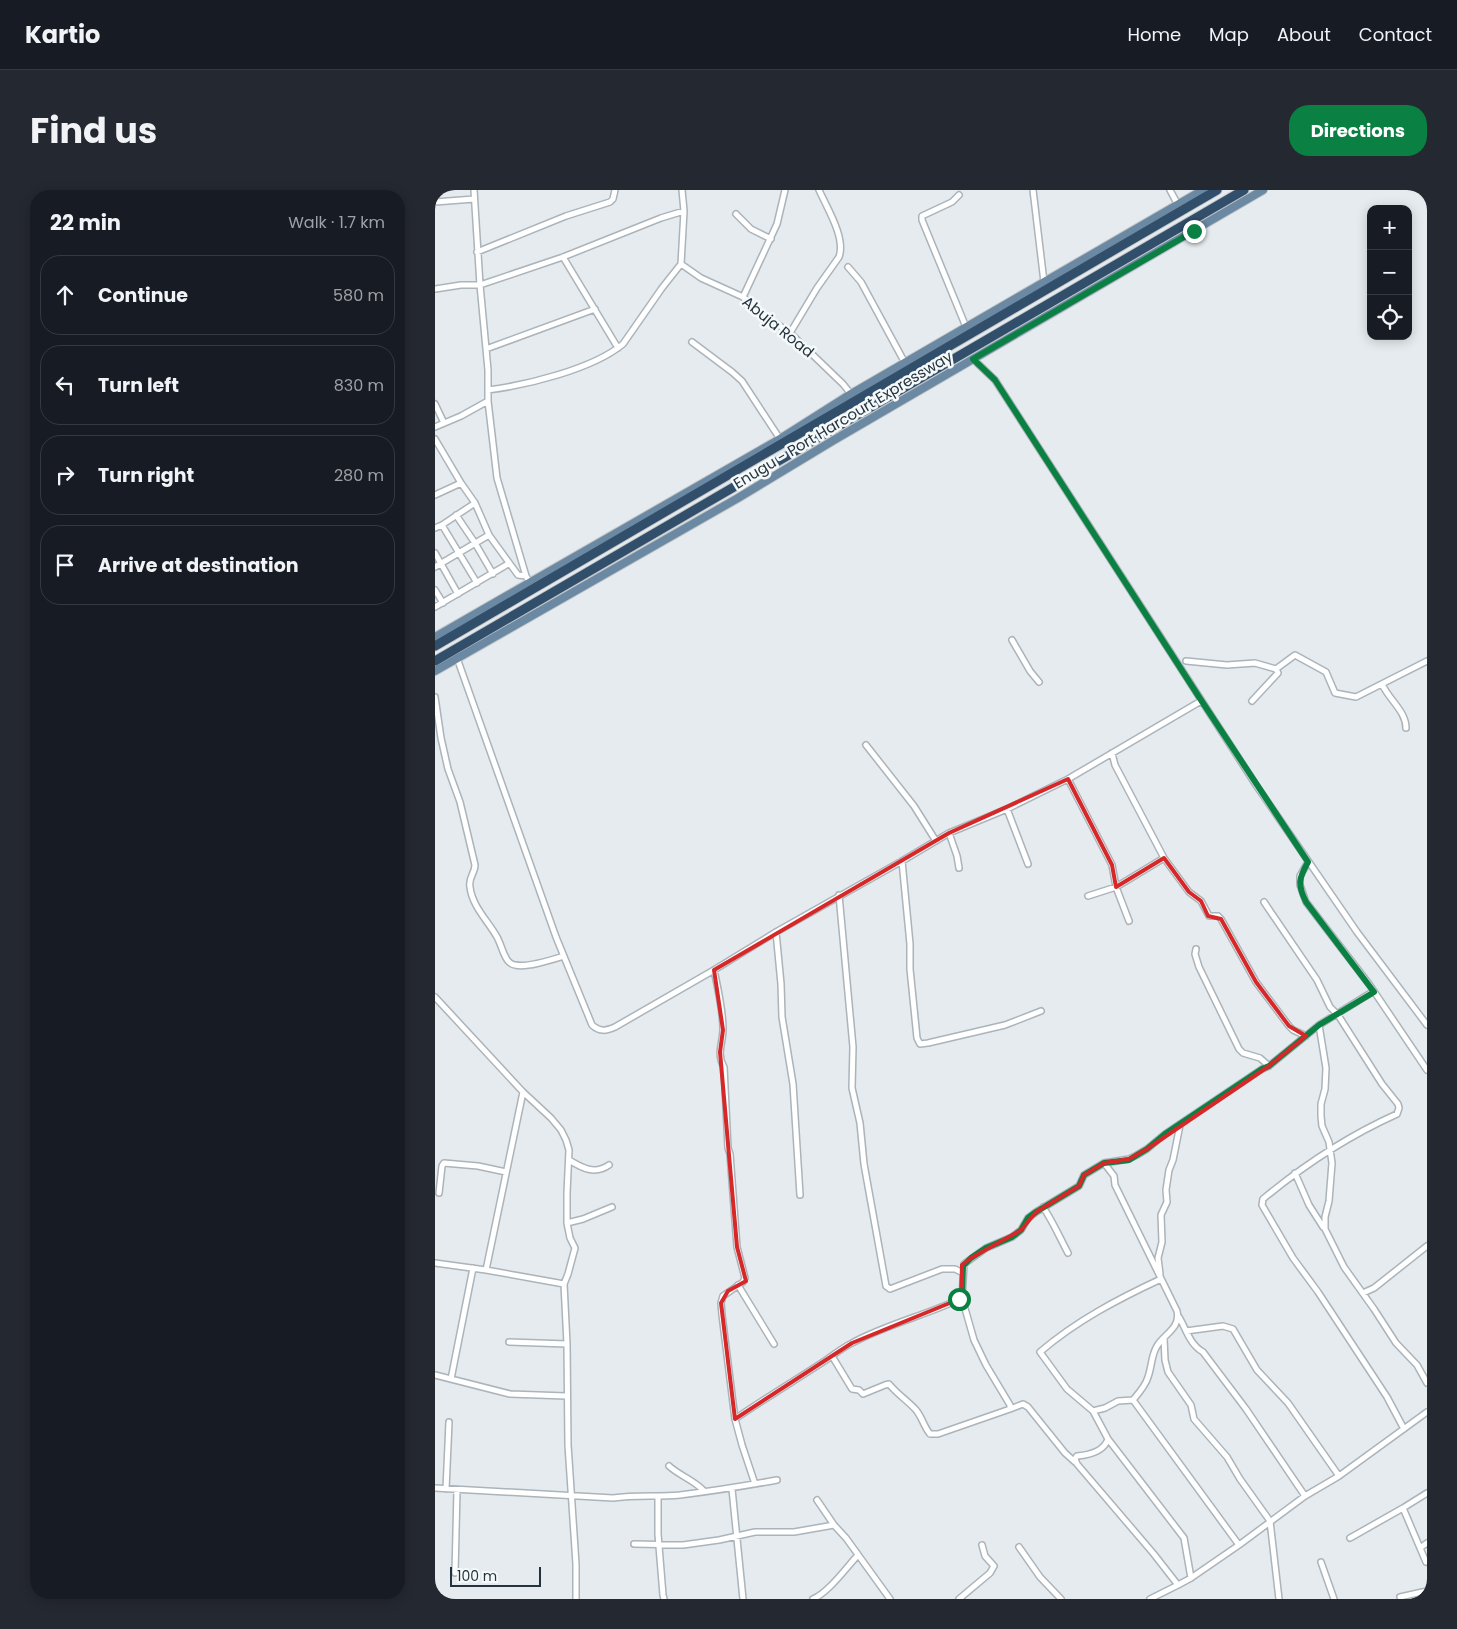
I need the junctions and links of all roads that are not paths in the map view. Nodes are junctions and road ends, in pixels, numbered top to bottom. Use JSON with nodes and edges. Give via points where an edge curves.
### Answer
{"nodes":[{"id":1,"x":475,"y":190,"type":"edge"},
{"id":2,"x":615,"y":190,"type":"edge"},
{"id":3,"x":683,"y":190,"type":"edge"},
{"id":4,"x":785,"y":190,"type":"edge"},
{"id":5,"x":819,"y":190,"type":"edge"},
{"id":6,"x":1033,"y":190,"type":"edge"},
{"id":7,"x":1170,"y":190,"type":"edge"},
{"id":8,"x":1203,"y":190,"type":"edge"},
{"id":9,"x":1217,"y":190,"type":"edge"},
{"id":10,"x":1245,"y":190,"type":"edge"},
{"id":11,"x":1263,"y":190,"type":"edge"},
{"id":12,"x":959,"y":195,"type":"dead end"},
{"id":13,"x":474,"y":199,"type":"junction"},
{"id":14,"x":435,"y":202,"type":"edge"},
{"id":15,"x":1178,"y":205,"type":"junction"},
{"id":16,"x":685,"y":212,"type":"junction"},
{"id":17,"x":736,"y":214,"type":"dead end"},
{"id":18,"x":771,"y":239,"type":"junction"},
{"id":19,"x":477,"y":252,"type":"junction"},
{"id":20,"x":563,"y":257,"type":"junction"},
{"id":21,"x":681,"y":264,"type":"junction"},
{"id":22,"x":848,"y":267,"type":"dead end"},
{"id":23,"x":1044,"y":282,"type":"junction"},
{"id":24,"x":479,"y":285,"type":"junction"},
{"id":25,"x":435,"y":289,"type":"edge"},
{"id":26,"x":743,"y":297,"type":"junction"},
{"id":27,"x":595,"y":309,"type":"junction"},
{"id":28,"x":966,"y":327,"type":"junction"},
{"id":29,"x":790,"y":333,"type":"junction"},
{"id":30,"x":693,"y":342,"type":"dead end"},
{"id":31,"x":618,"y":348,"type":"junction"},
{"id":32,"x":486,"y":349,"type":"junction"},
{"id":33,"x":973,"y":359,"type":"junction"},
{"id":34,"x":905,"y":363,"type":"junction"},
{"id":35,"x":488,"y":390,"type":"junction"},
{"id":36,"x":851,"y":394,"type":"junction"},
{"id":37,"x":488,"y":401,"type":"junction"},
{"id":38,"x":435,"y":404,"type":"edge"},
{"id":39,"x":444,"y":423,"type":"junction"},
{"id":40,"x":435,"y":427,"type":"edge"},
{"id":41,"x":435,"y":439,"type":"edge"},
{"id":42,"x":780,"y":439,"type":"junction"},
{"id":43,"x":461,"y":484,"type":"junction"},
{"id":44,"x":435,"y":495,"type":"edge"},
{"id":45,"x":475,"y":503,"type":"junction"},
{"id":46,"x":456,"y":515,"type":"junction"},
{"id":47,"x":442,"y":525,"type":"junction"},
{"id":48,"x":435,"y":528,"type":"edge"},
{"id":49,"x":489,"y":535,"type":"junction"},
{"id":50,"x":475,"y":543,"type":"junction"},
{"id":51,"x":435,"y":553,"type":"edge"},
{"id":52,"x":458,"y":554,"type":"junction"},
{"id":53,"x":441,"y":564,"type":"junction"},
{"id":54,"x":508,"y":564,"type":"junction"},
{"id":55,"x":435,"y":567,"type":"edge"},
{"id":56,"x":493,"y":574,"type":"junction"},
{"id":57,"x":528,"y":579,"type":"junction"},
{"id":58,"x":477,"y":584,"type":"junction"},
{"id":59,"x":435,"y":590,"type":"edge"},
{"id":60,"x":458,"y":594,"type":"junction"},
{"id":61,"x":443,"y":603,"type":"junction"},
{"id":62,"x":435,"y":607,"type":"edge"},
{"id":63,"x":435,"y":637,"type":"edge"},
{"id":64,"x":1012,"y":640,"type":"dead end"},
{"id":65,"x":435,"y":646,"type":"edge"},
{"id":66,"x":457,"y":658,"type":"junction"},
{"id":67,"x":435,"y":661,"type":"edge"},
{"id":68,"x":1186,"y":661,"type":"dead end"},
{"id":69,"x":1427,"y":661,"type":"edge"},
{"id":70,"x":1277,"y":669,"type":"junction"},
{"id":71,"x":435,"y":671,"type":"edge"},
{"id":72,"x":1039,"y":682,"type":"dead end"},
{"id":73,"x":1382,"y":684,"type":"junction"},
{"id":74,"x":435,"y":697,"type":"edge"},
{"id":75,"x":1201,"y":700,"type":"junction"},
{"id":76,"x":1252,"y":701,"type":"dead end"},
{"id":77,"x":1406,"y":728,"type":"dead end"},
{"id":78,"x":866,"y":745,"type":"dead end"},
{"id":79,"x":1112,"y":753,"type":"junction"},
{"id":80,"x":1068,"y":779,"type":"junction"},
{"id":81,"x":1007,"y":809,"type":"junction"},
{"id":82,"x":949,"y":833,"type":"junction"},
{"id":83,"x":936,"y":841,"type":"junction"},
{"id":84,"x":1164,"y":858,"type":"junction"},
{"id":85,"x":902,"y":862,"type":"junction"},
{"id":86,"x":1308,"y":862,"type":"junction"},
{"id":87,"x":1028,"y":864,"type":"dead end"},
{"id":88,"x":959,"y":868,"type":"dead end"},
{"id":89,"x":1116,"y":887,"type":"junction"},
{"id":90,"x":839,"y":895,"type":"junction"},
{"id":91,"x":1088,"y":896,"type":"dead end"},
{"id":92,"x":1264,"y":902,"type":"dead end"},
{"id":93,"x":1129,"y":921,"type":"dead end"},
{"id":94,"x":776,"y":932,"type":"junction"},
{"id":95,"x":1196,"y":949,"type":"dead end"},
{"id":96,"x":564,"y":956,"type":"junction"},
{"id":97,"x":715,"y":970,"type":"junction"},
{"id":98,"x":1374,"y":992,"type":"junction"},
{"id":99,"x":435,"y":997,"type":"edge"},
{"id":100,"x":1041,"y":1011,"type":"dead end"},
{"id":101,"x":1336,"y":1014,"type":"junction"},
{"id":102,"x":1319,"y":1025,"type":"junction"},
{"id":103,"x":1427,"y":1025,"type":"edge"},
{"id":104,"x":1306,"y":1036,"type":"junction"},
{"id":105,"x":1269,"y":1066,"type":"junction"},
{"id":106,"x":1427,"y":1070,"type":"edge"},
{"id":107,"x":523,"y":1092,"type":"junction"},
{"id":108,"x":1180,"y":1125,"type":"junction"},
{"id":109,"x":1330,"y":1150,"type":"junction"},
{"id":110,"x":569,"y":1160,"type":"junction"},
{"id":111,"x":1104,"y":1163,"type":"junction"},
{"id":112,"x":609,"y":1165,"type":"dead end"},
{"id":113,"x":506,"y":1172,"type":"junction"},
{"id":114,"x":1295,"y":1173,"type":"junction"},
{"id":115,"x":439,"y":1193,"type":"dead end"},
{"id":116,"x":800,"y":1195,"type":"dead end"},
{"id":117,"x":612,"y":1207,"type":"dead end"},
{"id":118,"x":1043,"y":1207,"type":"junction"},
{"id":119,"x":567,"y":1223,"type":"junction"},
{"id":120,"x":1325,"y":1229,"type":"junction"},
{"id":121,"x":1427,"y":1246,"type":"edge"},
{"id":122,"x":1068,"y":1253,"type":"dead end"},
{"id":123,"x":435,"y":1263,"type":"edge"},
{"id":124,"x":964,"y":1264,"type":"junction"},
{"id":125,"x":473,"y":1268,"type":"junction"},
{"id":126,"x":955,"y":1269,"type":"junction"},
{"id":127,"x":486,"y":1270,"type":"junction"},
{"id":128,"x":963,"y":1274,"type":"junction"},
{"id":129,"x":1161,"y":1279,"type":"junction"},
{"id":130,"x":564,"y":1284,"type":"junction"},
{"id":131,"x":738,"y":1285,"type":"junction"},
{"id":132,"x":1363,"y":1293,"type":"junction"},
{"id":133,"x":962,"y":1298,"type":"junction"},
{"id":134,"x":1179,"y":1316,"type":"junction"},
{"id":135,"x":1186,"y":1331,"type":"junction"},
{"id":136,"x":1164,"y":1338,"type":"junction"},
{"id":137,"x":509,"y":1342,"type":"dead end"},
{"id":138,"x":567,"y":1344,"type":"junction"},
{"id":139,"x":774,"y":1344,"type":"dead end"},
{"id":140,"x":832,"y":1356,"type":"junction"},
{"id":141,"x":435,"y":1376,"type":"edge"},
{"id":142,"x":451,"y":1379,"type":"junction"},
{"id":143,"x":1427,"y":1383,"type":"edge"},
{"id":144,"x":566,"y":1396,"type":"junction"},
{"id":145,"x":1133,"y":1400,"type":"junction"},
{"id":146,"x":1010,"y":1409,"type":"junction"},
{"id":147,"x":1093,"y":1411,"type":"junction"},
{"id":148,"x":1427,"y":1412,"type":"edge"},
{"id":149,"x":735,"y":1419,"type":"junction"},
{"id":150,"x":449,"y":1422,"type":"dead end"},
{"id":151,"x":1404,"y":1429,"type":"junction"},
{"id":152,"x":1108,"y":1439,"type":"junction"},
{"id":153,"x":1077,"y":1464,"type":"junction"},
{"id":154,"x":669,"y":1466,"type":"dead end"},
{"id":155,"x":1339,"y":1476,"type":"junction"},
{"id":156,"x":777,"y":1480,"type":"dead end"},
{"id":157,"x":755,"y":1484,"type":"junction"},
{"id":158,"x":435,"y":1488,"type":"edge"},
{"id":159,"x":446,"y":1489,"type":"junction"},
{"id":160,"x":732,"y":1489,"type":"junction"},
{"id":161,"x":457,"y":1490,"type":"junction"},
{"id":162,"x":704,"y":1491,"type":"junction"},
{"id":163,"x":1427,"y":1493,"type":"edge"},
{"id":164,"x":572,"y":1496,"type":"junction"},
{"id":165,"x":658,"y":1496,"type":"junction"},
{"id":166,"x":1305,"y":1496,"type":"junction"},
{"id":167,"x":817,"y":1500,"type":"dead end"},
{"id":168,"x":1403,"y":1508,"type":"junction"},
{"id":169,"x":1270,"y":1521,"type":"junction"},
{"id":170,"x":835,"y":1525,"type":"junction"},
{"id":171,"x":737,"y":1537,"type":"junction"},
{"id":172,"x":1350,"y":1538,"type":"dead end"},
{"id":173,"x":1427,"y":1543,"type":"edge"},
{"id":174,"x":634,"y":1544,"type":"dead end"},
{"id":175,"x":982,"y":1545,"type":"dead end"},
{"id":176,"x":1239,"y":1545,"type":"junction"},
{"id":177,"x":1019,"y":1547,"type":"dead end"},
{"id":178,"x":1419,"y":1548,"type":"junction"},
{"id":179,"x":858,"y":1555,"type":"junction"},
{"id":180,"x":1321,"y":1562,"type":"dead end"},
{"id":181,"x":1426,"y":1562,"type":"edge"},
{"id":182,"x":455,"y":1572,"type":"dead end"},
{"id":183,"x":1191,"y":1578,"type":"junction"},
{"id":184,"x":1178,"y":1585,"type":"junction"},
{"id":185,"x":1427,"y":1591,"type":"edge"},
{"id":186,"x":578,"y":1598,"type":"edge"},
{"id":187,"x":1401,"y":1598,"type":"dead end"},
{"id":188,"x":664,"y":1599,"type":"edge"},
{"id":189,"x":743,"y":1599,"type":"edge"},
{"id":190,"x":813,"y":1599,"type":"edge"},
{"id":191,"x":890,"y":1599,"type":"edge"},
{"id":192,"x":959,"y":1599,"type":"edge"},
{"id":193,"x":1061,"y":1599,"type":"edge"},
{"id":194,"x":1150,"y":1599,"type":"edge"},
{"id":195,"x":1279,"y":1599,"type":"edge"},
{"id":196,"x":1334,"y":1599,"type":"edge"}],
"edges":[{"from":1,"to":13,"type":"street"},
{"from":2,"to":19,"type":"street","via":[[610,202]]},
{"from":3,"to":16,"type":"street"},
{"from":4,"to":18,"type":"street"},
{"from":5,"to":29,"type":"street","via":[[840,236],[841,252]]},
{"from":6,"to":23,"type":"street"},
{"from":7,"to":15,"type":"street"},
{"from":8,"to":15,"type":"main road","name":"Enugu - Port Harcourt Expressway"},
{"from":9,"to":65,"type":"highway","name":"Enugu - Port Harcourt Expressway"},
{"from":10,"to":67,"type":"highway","name":"Enugu - Port Harcourt Expressway"},
{"from":11,"to":33,"type":"main road","name":"Enugu - Port Harcourt Expressway"},
{"from":12,"to":28,"type":"street","via":[[952,202],[922,216],[922,220]]},
{"from":13,"to":14,"type":"street"},
{"from":13,"to":19,"type":"street"},
{"from":15,"to":23,"type":"main road","name":"Enugu - Port Harcourt Expressway"},
{"from":16,"to":20,"type":"street","via":[[661,218]]},
{"from":16,"to":21,"type":"street"},
{"from":17,"to":18,"type":"street","via":[[751,229]]},
{"from":18,"to":26,"type":"street"},
{"from":19,"to":24,"type":"street"},
{"from":20,"to":24,"type":"street"},
{"from":20,"to":27,"type":"street"},
{"from":21,"to":26,"type":"street","name":"Abuja Road","via":[[701,278]]},
{"from":21,"to":31,"type":"street"},
{"from":22,"to":34,"type":"street","via":[[861,282]]},
{"from":23,"to":28,"type":"main road","name":"Enugu - Port Harcourt Expressway"},
{"from":24,"to":25,"type":"street"},
{"from":24,"to":32,"type":"street"},
{"from":26,"to":29,"type":"street","name":"Abuja Road"},
{"from":27,"to":31,"type":"street"},
{"from":27,"to":32,"type":"street"},
{"from":28,"to":34,"type":"main road","name":"Enugu - Port Harcourt Expressway"},
{"from":29,"to":36,"type":"street","name":"Abuja Road"},
{"from":30,"to":42,"type":"street","via":[[742,381]]},
{"from":31,"to":35,"type":"street","via":[[558,375]]},
{"from":32,"to":35,"type":"street"},
{"from":33,"to":66,"type":"main road","name":"Enugu - Port Harcourt Expressway","via":[[739,498]]},
{"from":33,"to":75,"type":"street","via":[[995,380]]},
{"from":34,"to":36,"type":"main road","name":"Enugu - Port Harcourt Expressway"},
{"from":35,"to":37,"type":"street"},
{"from":36,"to":42,"type":"main road","name":"Enugu - Port Harcourt Expressway"},
{"from":37,"to":39,"type":"street"},
{"from":37,"to":57,"type":"street","via":[[497,478]]},
{"from":38,"to":39,"type":"street"},
{"from":39,"to":40,"type":"street"},
{"from":41,"to":43,"type":"street"},
{"from":42,"to":57,"type":"main road","name":"Enugu - Port Harcourt Expressway"},
{"from":43,"to":44,"type":"street"},
{"from":43,"to":45,"type":"street"},
{"from":45,"to":46,"type":"street"},
{"from":45,"to":49,"type":"street"},
{"from":46,"to":47,"type":"street"},
{"from":46,"to":50,"type":"street"},
{"from":47,"to":48,"type":"street"},
{"from":47,"to":52,"type":"street"},
{"from":49,"to":50,"type":"street"},
{"from":49,"to":54,"type":"street"},
{"from":50,"to":52,"type":"street"},
{"from":50,"to":56,"type":"street"},
{"from":51,"to":53,"type":"street"},
{"from":52,"to":53,"type":"street"},
{"from":52,"to":58,"type":"street"},
{"from":53,"to":55,"type":"street"},
{"from":53,"to":60,"type":"street"},
{"from":54,"to":56,"type":"street"},
{"from":54,"to":57,"type":"street","via":[[518,576]]},
{"from":56,"to":58,"type":"street"},
{"from":57,"to":63,"type":"main road","name":"Enugu - Port Harcourt Expressway"},
{"from":58,"to":60,"type":"street"},
{"from":59,"to":61,"type":"street"},
{"from":60,"to":61,"type":"street"},
{"from":61,"to":62,"type":"street"},
{"from":64,"to":72,"type":"street"},
{"from":66,"to":71,"type":"main road","name":"Enugu - Port Harcourt Expressway"},
{"from":66,"to":96,"type":"street"},
{"from":68,"to":70,"type":"street","via":[[1227,665],[1255,663]]},
{"from":69,"to":73,"type":"street"},
{"from":70,"to":73,"type":"street","via":[[1295,656],[1326,672],[1335,692],[1356,698]]},
{"from":70,"to":76,"type":"street","via":[[1278,673]]},
{"from":73,"to":77,"type":"street","via":[[1404,716]]},
{"from":74,"to":96,"type":"street","via":[[448,769],[460,802],[475,865],[469,884],[474,902],[511,964],[528,964]]},
{"from":75,"to":79,"type":"street"},
{"from":75,"to":86,"type":"street"},
{"from":78,"to":83,"type":"street"},
{"from":79,"to":80,"type":"street"},
{"from":79,"to":84,"type":"street","via":[[1115,765]]},
{"from":80,"to":81,"type":"street"},
{"from":80,"to":89,"type":"street","via":[[1112,865]]},
{"from":81,"to":82,"type":"street"},
{"from":81,"to":87,"type":"street"},
{"from":82,"to":83,"type":"street"},
{"from":82,"to":88,"type":"street"},
{"from":83,"to":85,"type":"street"},
{"from":84,"to":89,"type":"street"},
{"from":84,"to":104,"type":"street","via":[[1189,892],[1201,900],[1209,916],[1218,916],[1223,922],[1256,982],[1289,1026]]},
{"from":85,"to":90,"type":"street"},
{"from":85,"to":100,"type":"street","via":[[918,1042],[928,1043],[1005,1025]]},
{"from":86,"to":98,"type":"street","via":[[1299,885],[1306,902]]},
{"from":86,"to":103,"type":"street"},
{"from":89,"to":91,"type":"street"},
{"from":89,"to":93,"type":"street"},
{"from":90,"to":94,"type":"street"},
{"from":90,"to":126,"type":"street","via":[[853,1047],[853,1088],[886,1286],[889,1289],[937,1270]]},
{"from":92,"to":101,"type":"street"},
{"from":94,"to":97,"type":"street"},
{"from":94,"to":116,"type":"street","via":[[782,1017],[793,1084]]},
{"from":95,"to":105,"type":"street","via":[[1199,967],[1239,1049]]},
{"from":96,"to":97,"type":"street","via":[[592,1026],[603,1031]]},
{"from":97,"to":131,"type":"street","via":[[723,1030],[720,1052],[724,1068],[737,1247],[745,1278]]},
{"from":98,"to":101,"type":"street"},
{"from":98,"to":106,"type":"street"},
{"from":99,"to":107,"type":"street"},
{"from":101,"to":102,"type":"street"},
{"from":101,"to":109,"type":"street","via":[[1399,1108],[1397,1114]]},
{"from":102,"to":104,"type":"street"},
{"from":102,"to":109,"type":"street","via":[[1326,1068],[1321,1116]]},
{"from":104,"to":105,"type":"street"},
{"from":105,"to":108,"type":"street"},
{"from":107,"to":110,"type":"street","via":[[561,1130]]},
{"from":107,"to":113,"type":"street"},
{"from":108,"to":111,"type":"street","via":[[1129,1160]]},
{"from":108,"to":129,"type":"street","via":[[1169,1170],[1167,1202],[1161,1215],[1162,1242],[1158,1258]]},
{"from":109,"to":114,"type":"street"},
{"from":109,"to":120,"type":"street","via":[[1332,1165]]},
{"from":110,"to":112,"type":"street","via":[[594,1171]]},
{"from":110,"to":119,"type":"street"},
{"from":111,"to":118,"type":"street","via":[[1084,1175],[1079,1186]]},
{"from":111,"to":129,"type":"street","via":[[1114,1176],[1115,1185]]},
{"from":113,"to":115,"type":"street","via":[[444,1163]]},
{"from":113,"to":127,"type":"street"},
{"from":114,"to":120,"type":"street","via":[[1309,1205]]},
{"from":114,"to":151,"type":"street","via":[[1263,1199],[1262,1205],[1387,1397]]},
{"from":117,"to":119,"type":"street"},
{"from":118,"to":122,"type":"street"},
{"from":118,"to":124,"type":"street","via":[[1028,1218],[1012,1237],[986,1248]]},
{"from":119,"to":130,"type":"street","via":[[575,1248]]},
{"from":120,"to":132,"type":"street","via":[[1344,1267]]},
{"from":121,"to":132,"type":"street"},
{"from":123,"to":125,"type":"street"},
{"from":124,"to":126,"type":"street"},
{"from":124,"to":128,"type":"street"},
{"from":125,"to":127,"type":"street"},
{"from":125,"to":142,"type":"street"},
{"from":126,"to":128,"type":"street"},
{"from":127,"to":130,"type":"street"},
{"from":128,"to":133,"type":"street"},
{"from":129,"to":134,"type":"street"},
{"from":129,"to":147,"type":"street","via":[[1090,1315],[1041,1352],[1067,1389]]},
{"from":130,"to":138,"type":"street"},
{"from":131,"to":139,"type":"street"},
{"from":131,"to":149,"type":"street","via":[[723,1296],[721,1303]]},
{"from":132,"to":143,"type":"street"},
{"from":133,"to":140,"type":"street","via":[[897,1322]]},
{"from":133,"to":146,"type":"street","via":[[974,1340]]},
{"from":134,"to":135,"type":"street"},
{"from":134,"to":136,"type":"street"},
{"from":135,"to":155,"type":"street","via":[[1223,1326],[1233,1329],[1257,1370],[1287,1403]]},
{"from":135,"to":166,"type":"street","via":[[1246,1409]]},
{"from":136,"to":145,"type":"street","via":[[1152,1355],[1146,1382]]},
{"from":136,"to":169,"type":"street","via":[[1168,1372],[1191,1405],[1194,1419],[1227,1457]]},
{"from":137,"to":138,"type":"street"},
{"from":138,"to":144,"type":"street"},
{"from":140,"to":146,"type":"street","via":[[852,1389],[863,1394],[889,1384],[917,1411],[930,1434]]},
{"from":140,"to":149,"type":"street"},
{"from":141,"to":142,"type":"street"},
{"from":142,"to":144,"type":"street","via":[[510,1394]]},
{"from":144,"to":164,"type":"street"},
{"from":145,"to":147,"type":"street","via":[[1118,1400]]},
{"from":145,"to":176,"type":"street"},
{"from":146,"to":153,"type":"street","via":[[1023,1404],[1028,1407],[1065,1454]]},
{"from":147,"to":152,"type":"street"},
{"from":148,"to":151,"type":"street"},
{"from":149,"to":157,"type":"street"},
{"from":150,"to":159,"type":"street"},
{"from":151,"to":155,"type":"street"},
{"from":152,"to":153,"type":"street","via":[[1100,1450],[1075,1457]]},
{"from":152,"to":183,"type":"street","via":[[1184,1538]]},
{"from":153,"to":184,"type":"street"},
{"from":154,"to":162,"type":"street"},
{"from":155,"to":166,"type":"street"},
{"from":156,"to":157,"type":"street"},
{"from":157,"to":160,"type":"street"},
{"from":158,"to":159,"type":"street"},
{"from":159,"to":161,"type":"street"},
{"from":160,"to":162,"type":"street"},
{"from":160,"to":171,"type":"street"},
{"from":161,"to":164,"type":"street"},
{"from":161,"to":182,"type":"street"},
{"from":162,"to":165,"type":"street"},
{"from":163,"to":168,"type":"street"},
{"from":164,"to":165,"type":"street"},
{"from":164,"to":186,"type":"street"},
{"from":165,"to":188,"type":"street"},
{"from":166,"to":169,"type":"street"},
{"from":167,"to":170,"type":"street"},
{"from":168,"to":172,"type":"street"},
{"from":168,"to":178,"type":"street"},
{"from":169,"to":176,"type":"street"},
{"from":169,"to":195,"type":"street"},
{"from":170,"to":171,"type":"street","via":[[794,1532],[755,1532]]},
{"from":170,"to":179,"type":"street"},
{"from":171,"to":174,"type":"street","via":[[683,1545]]},
{"from":171,"to":189,"type":"street"},
{"from":173,"to":178,"type":"street"},
{"from":175,"to":192,"type":"street","via":[[985,1556],[994,1566]]},
{"from":176,"to":183,"type":"street"},
{"from":177,"to":193,"type":"street","via":[[1040,1577]]},
{"from":178,"to":181,"type":"street"},
{"from":179,"to":190,"type":"street"},
{"from":179,"to":191,"type":"street"},
{"from":180,"to":196,"type":"street"},
{"from":183,"to":184,"type":"street"},
{"from":184,"to":194,"type":"street"},
{"from":185,"to":187,"type":"street"}]}
